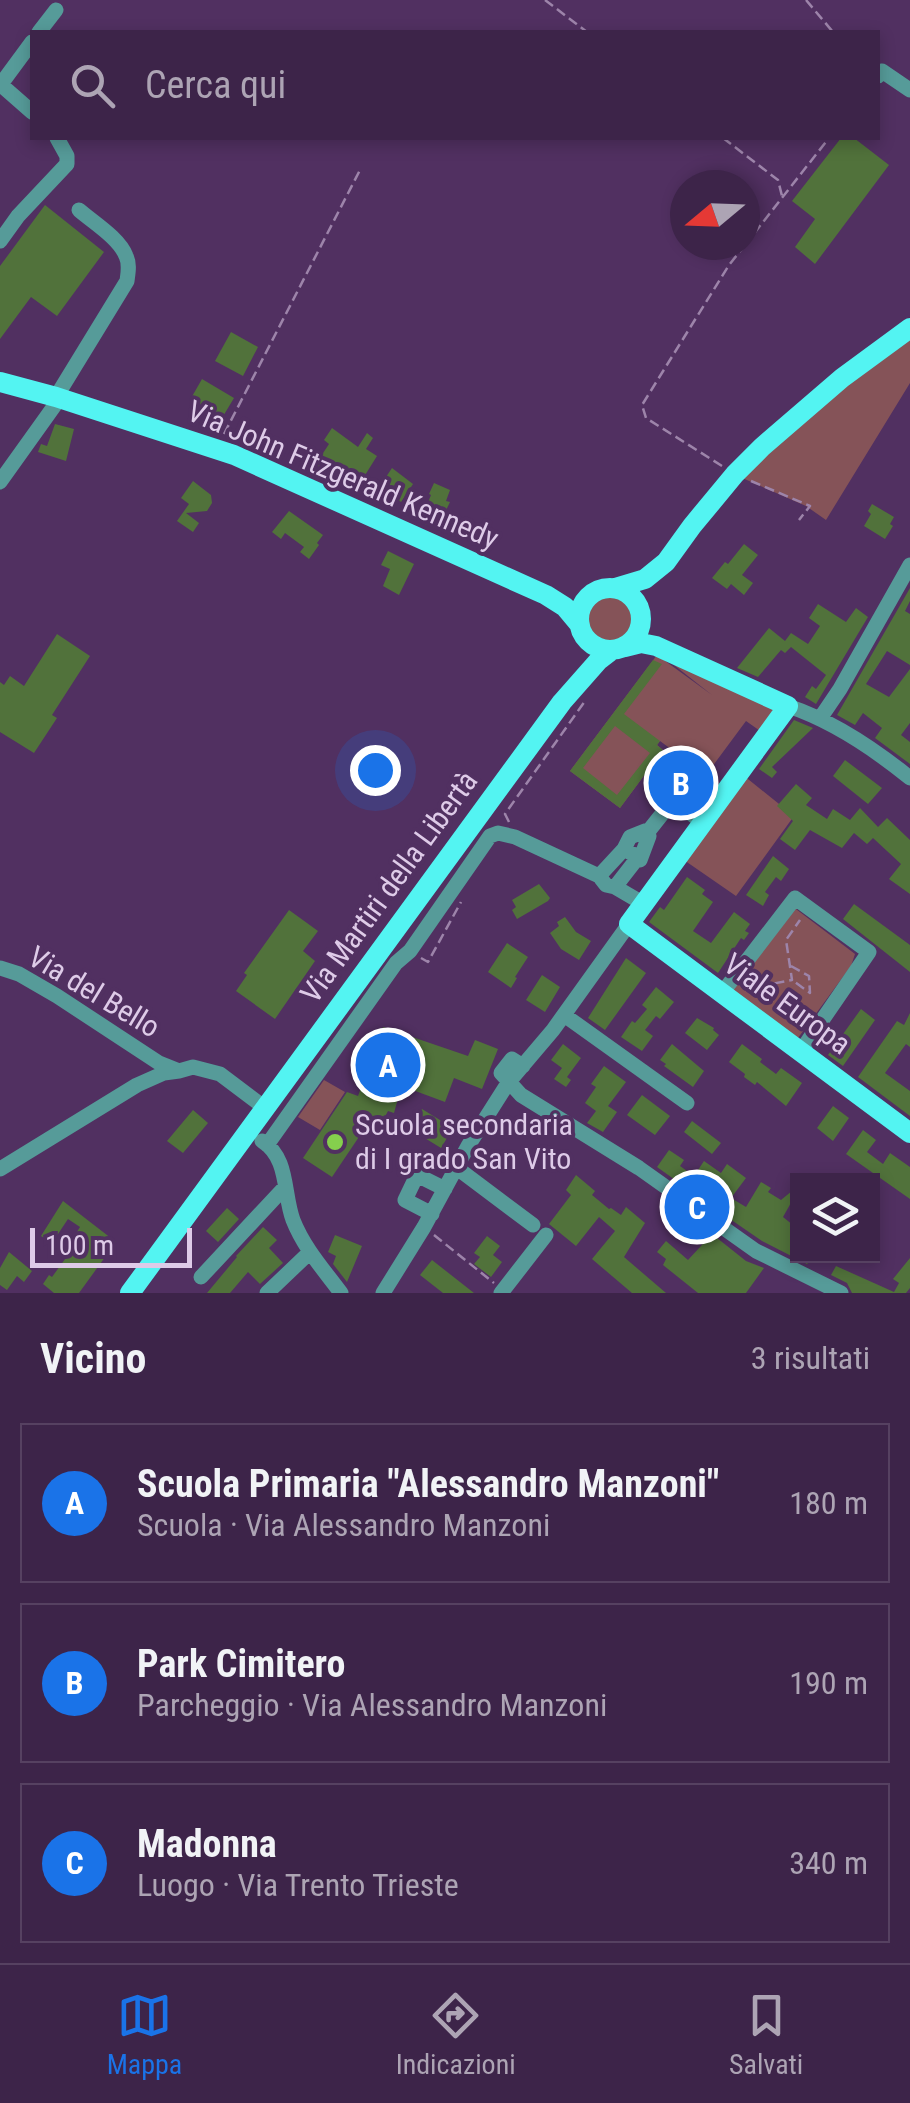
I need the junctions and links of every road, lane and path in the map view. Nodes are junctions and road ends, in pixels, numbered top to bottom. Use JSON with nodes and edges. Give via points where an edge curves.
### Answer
{"nodes":[{"id":1,"x":544,"y":0,"type":"edge"},
{"id":2,"x":806,"y":0,"type":"edge"},
{"id":3,"x":56,"y":10,"type":"dead end"},
{"id":4,"x":41,"y":30,"type":"edge"},
{"id":5,"x":584,"y":30,"type":"edge"},
{"id":6,"x":832,"y":30,"type":"edge"},
{"id":7,"x":30,"y":45,"type":"edge"},
{"id":8,"x":880,"y":74,"type":"edge"},
{"id":9,"x":0,"y":84,"type":"edge"},
{"id":10,"x":910,"y":90,"type":"edge"},
{"id":11,"x":30,"y":110,"type":"edge"},
{"id":12,"x":58,"y":140,"type":"edge"},
{"id":13,"x":727,"y":140,"type":"edge"},
{"id":14,"x":828,"y":140,"type":"edge"},
{"id":15,"x":360,"y":170,"type":"dead end"},
{"id":16,"x":782,"y":198,"type":"junction"},
{"id":17,"x":79,"y":210,"type":"dead end"},
{"id":18,"x":760,"y":226,"type":"edge"},
{"id":19,"x":0,"y":241,"type":"edge"},
{"id":20,"x":733,"y":260,"type":"edge"},
{"id":21,"x":910,"y":328,"type":"edge"},
{"id":22,"x":0,"y":382,"type":"edge"},
{"id":23,"x":58,"y":398,"type":"junction"},
{"id":24,"x":222,"y":438,"type":"dead end"},
{"id":25,"x":735,"y":474,"type":"junction"},
{"id":26,"x":0,"y":482,"type":"edge"},
{"id":27,"x":799,"y":520,"type":"dead end"},
{"id":28,"x":666,"y":562,"type":"junction"},
{"id":29,"x":910,"y":565,"type":"edge"},
{"id":30,"x":616,"y":588,"type":"junction"},
{"id":31,"x":546,"y":595,"type":"junction"},
{"id":32,"x":588,"y":597,"type":"junction"},
{"id":33,"x":641,"y":616,"type":"junction"},
{"id":34,"x":581,"y":629,"type":"junction"},
{"id":35,"x":618,"y":649,"type":"junction"},
{"id":36,"x":676,"y":655,"type":"junction"},
{"id":37,"x":583,"y":680,"type":"junction"},
{"id":38,"x":562,"y":702,"type":"junction"},
{"id":39,"x":788,"y":706,"type":"junction"},
{"id":40,"x":821,"y":717,"type":"junction"},
{"id":41,"x":693,"y":776,"type":"dead end"},
{"id":42,"x":910,"y":778,"type":"edge"},
{"id":43,"x":673,"y":800,"type":"junction"},
{"id":44,"x":702,"y":822,"type":"junction"},
{"id":45,"x":515,"y":837,"type":"junction"},
{"id":46,"x":634,"y":855,"type":"junction"},
{"id":47,"x":599,"y":876,"type":"junction"},
{"id":48,"x":662,"y":876,"type":"junction"},
{"id":49,"x":616,"y":887,"type":"junction"},
{"id":50,"x":461,"y":901,"type":"dead end"},
{"id":51,"x":644,"y":904,"type":"junction"},
{"id":52,"x":809,"y":908,"type":"junction"},
{"id":53,"x":629,"y":924,"type":"junction"},
{"id":54,"x":428,"y":962,"type":"dead end"},
{"id":55,"x":790,"y":965,"type":"junction"},
{"id":56,"x":0,"y":968,"type":"edge"},
{"id":57,"x":792,"y":980,"type":"junction"},
{"id":58,"x":726,"y":987,"type":"junction"},
{"id":59,"x":564,"y":1015,"type":"junction"},
{"id":60,"x":802,"y":1051,"type":"junction"},
{"id":61,"x":179,"y":1071,"type":"junction"},
{"id":62,"x":508,"y":1083,"type":"junction"},
{"id":63,"x":688,"y":1104,"type":"dead end"},
{"id":64,"x":265,"y":1108,"type":"junction"},
{"id":65,"x":910,"y":1132,"type":"edge"},
{"id":66,"x":240,"y":1144,"type":"junction"},
{"id":67,"x":267,"y":1144,"type":"junction"},
{"id":68,"x":458,"y":1168,"type":"junction"},
{"id":69,"x":0,"y":1169,"type":"edge"},
{"id":70,"x":285,"y":1187,"type":"junction"},
{"id":71,"x":445,"y":1189,"type":"junction"},
{"id":72,"x":428,"y":1220,"type":"junction"},
{"id":73,"x":310,"y":1252,"type":"junction"},
{"id":74,"x":201,"y":1277,"type":"dead end"},
{"id":75,"x":502,"y":1292,"type":"edge"},
{"id":76,"x":130,"y":1293,"type":"edge"},
{"id":77,"x":267,"y":1293,"type":"edge"},
{"id":78,"x":342,"y":1293,"type":"edge"},
{"id":79,"x":382,"y":1293,"type":"edge"},
{"id":80,"x":842,"y":1293,"type":"edge"}],
"edges":[{"from":1,"to":5,"type":"path"},
{"from":2,"to":6,"type":"path"},
{"from":3,"to":4,"type":"street"},
{"from":7,"to":9,"type":"street"},
{"from":8,"to":10,"type":"street"},
{"from":9,"to":11,"type":"street"},
{"from":12,"to":19,"type":"street","via":[[67,164]]},
{"from":13,"to":16,"type":"path","via":[[778,180]]},
{"from":14,"to":16,"type":"path"},
{"from":15,"to":24,"type":"path"},
{"from":16,"to":18,"type":"path"},
{"from":17,"to":23,"type":"street","via":[[126,255],[127,281]]},
{"from":20,"to":25,"type":"path","via":[[642,405],[646,418]]},
{"from":21,"to":25,"type":"main road","via":[[842,378]]},
{"from":22,"to":23,"type":"main road","name":"Via John Fitzgerald Kennedy"},
{"from":23,"to":26,"type":"street"},
{"from":23,"to":31,"type":"main road","name":"Via John Fitzgerald Kennedy","via":[[234,455]]},
{"from":25,"to":27,"type":"path","via":[[810,506]]},
{"from":25,"to":28,"type":"main road"},
{"from":28,"to":30,"type":"main road","via":[[645,579]]},
{"from":28,"to":33,"type":"main road"},
{"from":29,"to":40,"type":"street"},
{"from":30,"to":32,"type":"main road"},
{"from":30,"to":33,"type":"main road","via":[[633,598]]},
{"from":31,"to":32,"type":"main road","name":"Via John Fitzgerald Kennedy"},
{"from":31,"to":34,"type":"main road","name":"Via John Fitzgerald Kennedy"},
{"from":32,"to":34,"type":"main road","via":[[580,610]]},
{"from":33,"to":35,"type":"main road","via":[[634,640]]},
{"from":33,"to":36,"type":"main road"},
{"from":34,"to":35,"type":"main road","via":[[594,646]]},
{"from":34,"to":38,"type":"main road","name":"Via Martiri della Libertà","via":[[582,648]]},
{"from":35,"to":36,"type":"main road","via":[[640,643]]},
{"from":35,"to":37,"type":"main road","name":"Via Martiri della Libertà"},
{"from":36,"to":39,"type":"main road"},
{"from":37,"to":38,"type":"main road","name":"Via Martiri della Libertà"},
{"from":37,"to":45,"type":"path","via":[[591,692],[505,814],[519,832]]},
{"from":38,"to":64,"type":"main road","name":"Via Martiri della Libertà"},
{"from":39,"to":40,"type":"street"},
{"from":39,"to":44,"type":"main road"},
{"from":40,"to":42,"type":"street"},
{"from":41,"to":43,"type":"street"},
{"from":43,"to":44,"type":"street"},
{"from":43,"to":46,"type":"street","via":[[647,832],[630,837]]},
{"from":44,"to":48,"type":"main road"},
{"from":45,"to":47,"type":"street"},
{"from":45,"to":67,"type":"street","via":[[490,836]]},
{"from":46,"to":47,"type":"street"},
{"from":46,"to":48,"type":"street"},
{"from":46,"to":49,"type":"street"},
{"from":47,"to":49,"type":"street"},
{"from":48,"to":51,"type":"main road"},
{"from":49,"to":51,"type":"street"},
{"from":50,"to":54,"type":"path"},
{"from":51,"to":53,"type":"main road"},
{"from":52,"to":55,"type":"path","via":[[786,940]]},
{"from":52,"to":58,"type":"street","via":[[795,898]]},
{"from":52,"to":60,"type":"street","via":[[870,952]]},
{"from":53,"to":58,"type":"main road","name":"Viale Europa"},
{"from":53,"to":59,"type":"street"},
{"from":55,"to":57,"type":"path"},
{"from":55,"to":57,"type":"path","via":[[809,976],[810,993]]},
{"from":56,"to":61,"type":"street","name":"Via del Bello"},
{"from":57,"to":58,"type":"path"},
{"from":58,"to":60,"type":"main road","name":"Viale Europa"},
{"from":59,"to":62,"type":"street"},
{"from":59,"to":63,"type":"street"},
{"from":60,"to":65,"type":"main road","name":"Viale Europa"},
{"from":61,"to":64,"type":"street","name":"Via del Bello","via":[[193,1066],[220,1074]]},
{"from":61,"to":69,"type":"street","via":[[137,1085]]},
{"from":62,"to":68,"type":"street"},
{"from":62,"to":80,"type":"street","via":[[756,1251]]},
{"from":64,"to":66,"type":"main road","name":"Via Martiri della Libertà"},
{"from":66,"to":67,"type":"street"},
{"from":66,"to":76,"type":"main road","name":"Via Martiri della Libertà"},
{"from":67,"to":70,"type":"street","via":[[282,1165]]},
{"from":68,"to":71,"type":"street"},
{"from":68,"to":75,"type":"street","via":[[540,1230]]},
{"from":70,"to":73,"type":"street"},
{"from":70,"to":74,"type":"street"},
{"from":71,"to":72,"type":"street"},
{"from":71,"to":72,"type":"street","via":[[417,1176],[405,1200]]},
{"from":72,"to":75,"type":"path"},
{"from":72,"to":79,"type":"street"},
{"from":73,"to":77,"type":"street"},
{"from":73,"to":78,"type":"street"}]}
